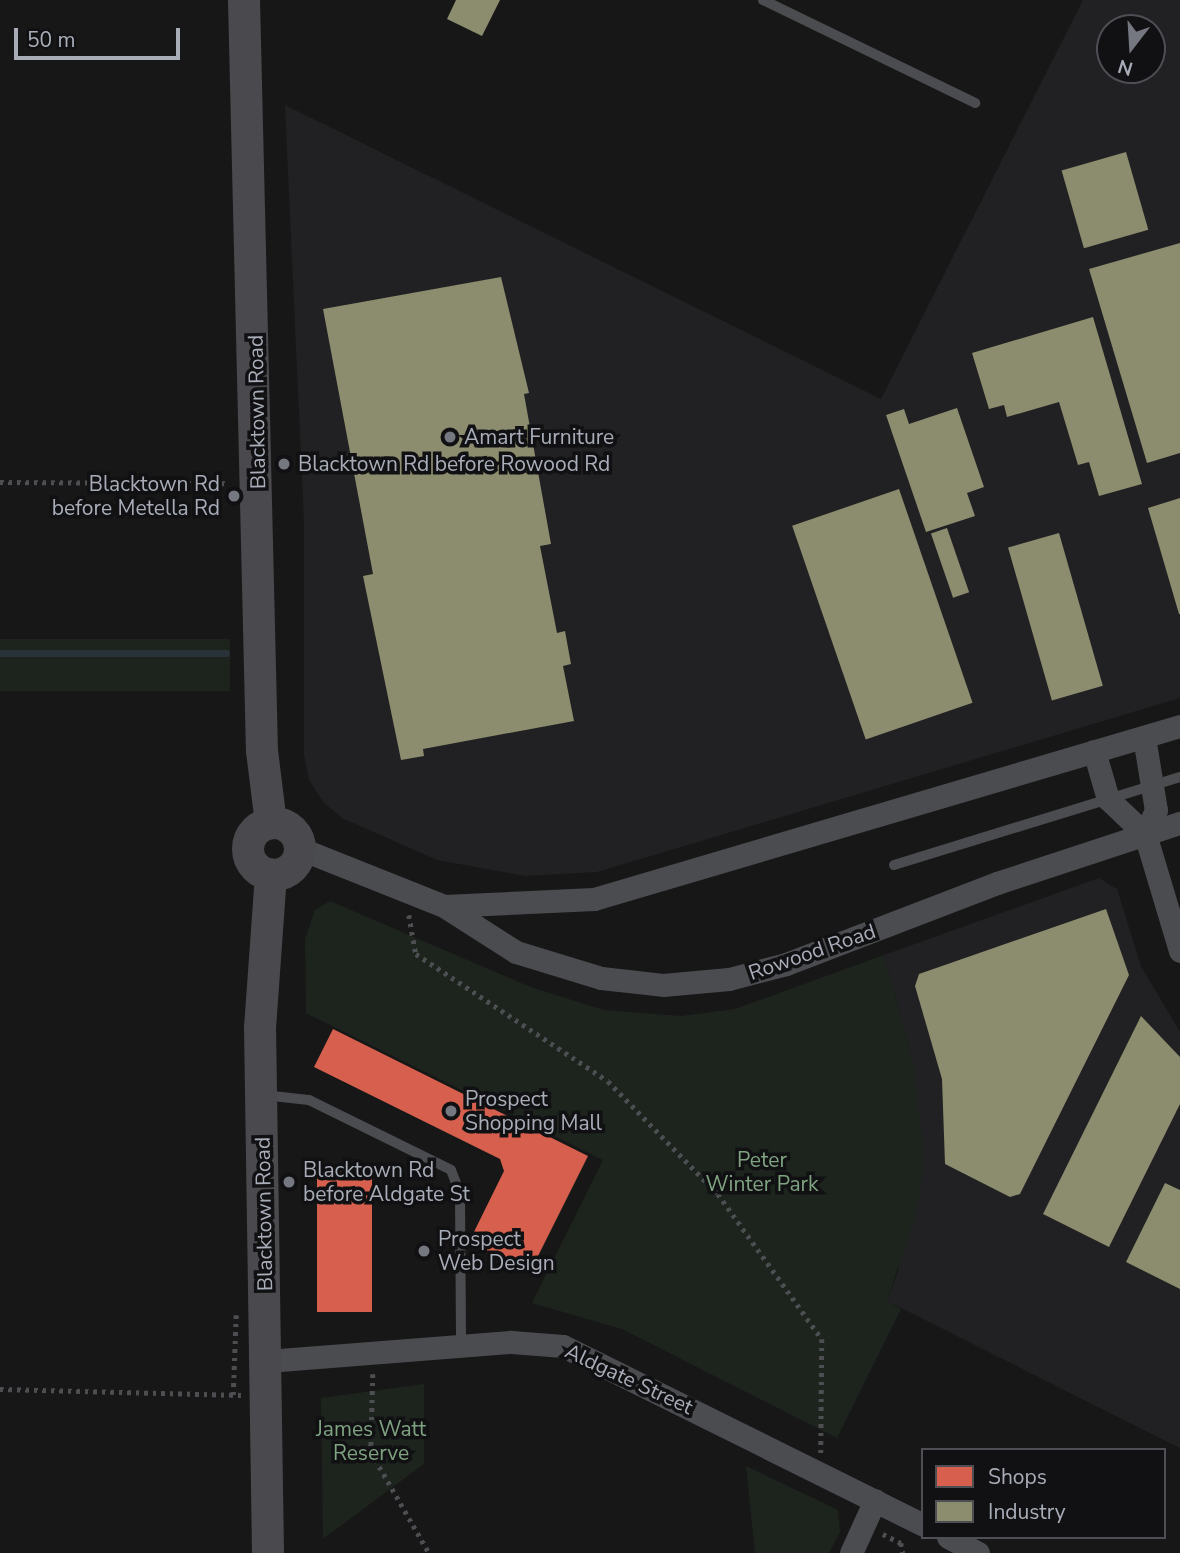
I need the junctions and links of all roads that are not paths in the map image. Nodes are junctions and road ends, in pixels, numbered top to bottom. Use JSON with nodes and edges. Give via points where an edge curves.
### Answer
{"nodes":[{"id":1,"x":244,"y":0,"type":"edge"},
{"id":2,"x":763,"y":0,"type":"edge"},
{"id":3,"x":975,"y":103,"type":"dead end"},
{"id":4,"x":1180,"y":726,"type":"edge"},
{"id":5,"x":1144,"y":737,"type":"junction"},
{"id":6,"x":1094,"y":751,"type":"junction"},
{"id":7,"x":1180,"y":777,"type":"edge"},
{"id":8,"x":1156,"y":785,"type":"junction"},
{"id":9,"x":1108,"y":799,"type":"junction"},
{"id":10,"x":271,"y":823,"type":"junction"},
{"id":11,"x":1180,"y":823,"type":"edge"},
{"id":12,"x":1145,"y":834,"type":"junction"},
{"id":13,"x":300,"y":849,"type":"junction"},
{"id":14,"x":894,"y":865,"type":"dead end"},
{"id":15,"x":271,"y":874,"type":"junction"},
{"id":16,"x":444,"y":906,"type":"junction"},
{"id":17,"x":1180,"y":951,"type":"edge"},
{"id":18,"x":261,"y":1095,"type":"junction"},
{"id":19,"x":461,"y":1345,"type":"junction"},
{"id":20,"x":267,"y":1361,"type":"junction"},
{"id":21,"x":875,"y":1500,"type":"junction"},
{"id":22,"x":921,"y":1524,"type":"edge"},
{"id":23,"x":952,"y":1539,"type":"edge"},
{"id":24,"x":268,"y":1553,"type":"edge"},
{"id":25,"x":851,"y":1553,"type":"edge"},
{"id":26,"x":978,"y":1553,"type":"edge"}],
"edges":[{"from":1,"to":10,"type":"main road","name":"Blacktown Road","via":[[262,751]]},
{"from":2,"to":3,"type":"lane"},
{"from":4,"to":5,"type":"street","name":"Rowood Road"},
{"from":5,"to":6,"type":"street","name":"Rowood Road"},
{"from":5,"to":8,"type":"street"},
{"from":6,"to":9,"type":"street"},
{"from":6,"to":16,"type":"street","name":"Rowood Road","via":[[594,899]]},
{"from":7,"to":8,"type":"lane"},
{"from":8,"to":9,"type":"lane"},
{"from":8,"to":12,"type":"street","via":[[1156,810]]},
{"from":9,"to":12,"type":"street"},
{"from":9,"to":14,"type":"lane"},
{"from":10,"to":13,"type":"main road","via":[[295,832]]},
{"from":10,"to":15,"type":"main road","via":[[256,830],[248,853],[256,867]]},
{"from":11,"to":12,"type":"street","name":"Rowood Road"},
{"from":12,"to":16,"type":"street","name":"Rowood Road","via":[[786,964],[703,983],[634,983],[560,968],[516,952]]},
{"from":12,"to":17,"type":"street"},
{"from":13,"to":15,"type":"main road","via":[[295,865]]},
{"from":13,"to":16,"type":"street","name":"Rowood Road"},
{"from":15,"to":18,"type":"main road","name":"Blacktown Road"},
{"from":18,"to":19,"type":"lane","via":[[309,1100],[452,1170],[461,1206]]},
{"from":18,"to":20,"type":"main road","name":"Blacktown Road"},
{"from":19,"to":20,"type":"street","name":"Aldgate Street"},
{"from":19,"to":21,"type":"street","name":"Aldgate Street","via":[[563,1346]]},
{"from":20,"to":24,"type":"main road","name":"Blacktown Road"},
{"from":21,"to":22,"type":"street","name":"Aldgate Street"},
{"from":21,"to":25,"type":"street"},
{"from":23,"to":26,"type":"street"}]}
